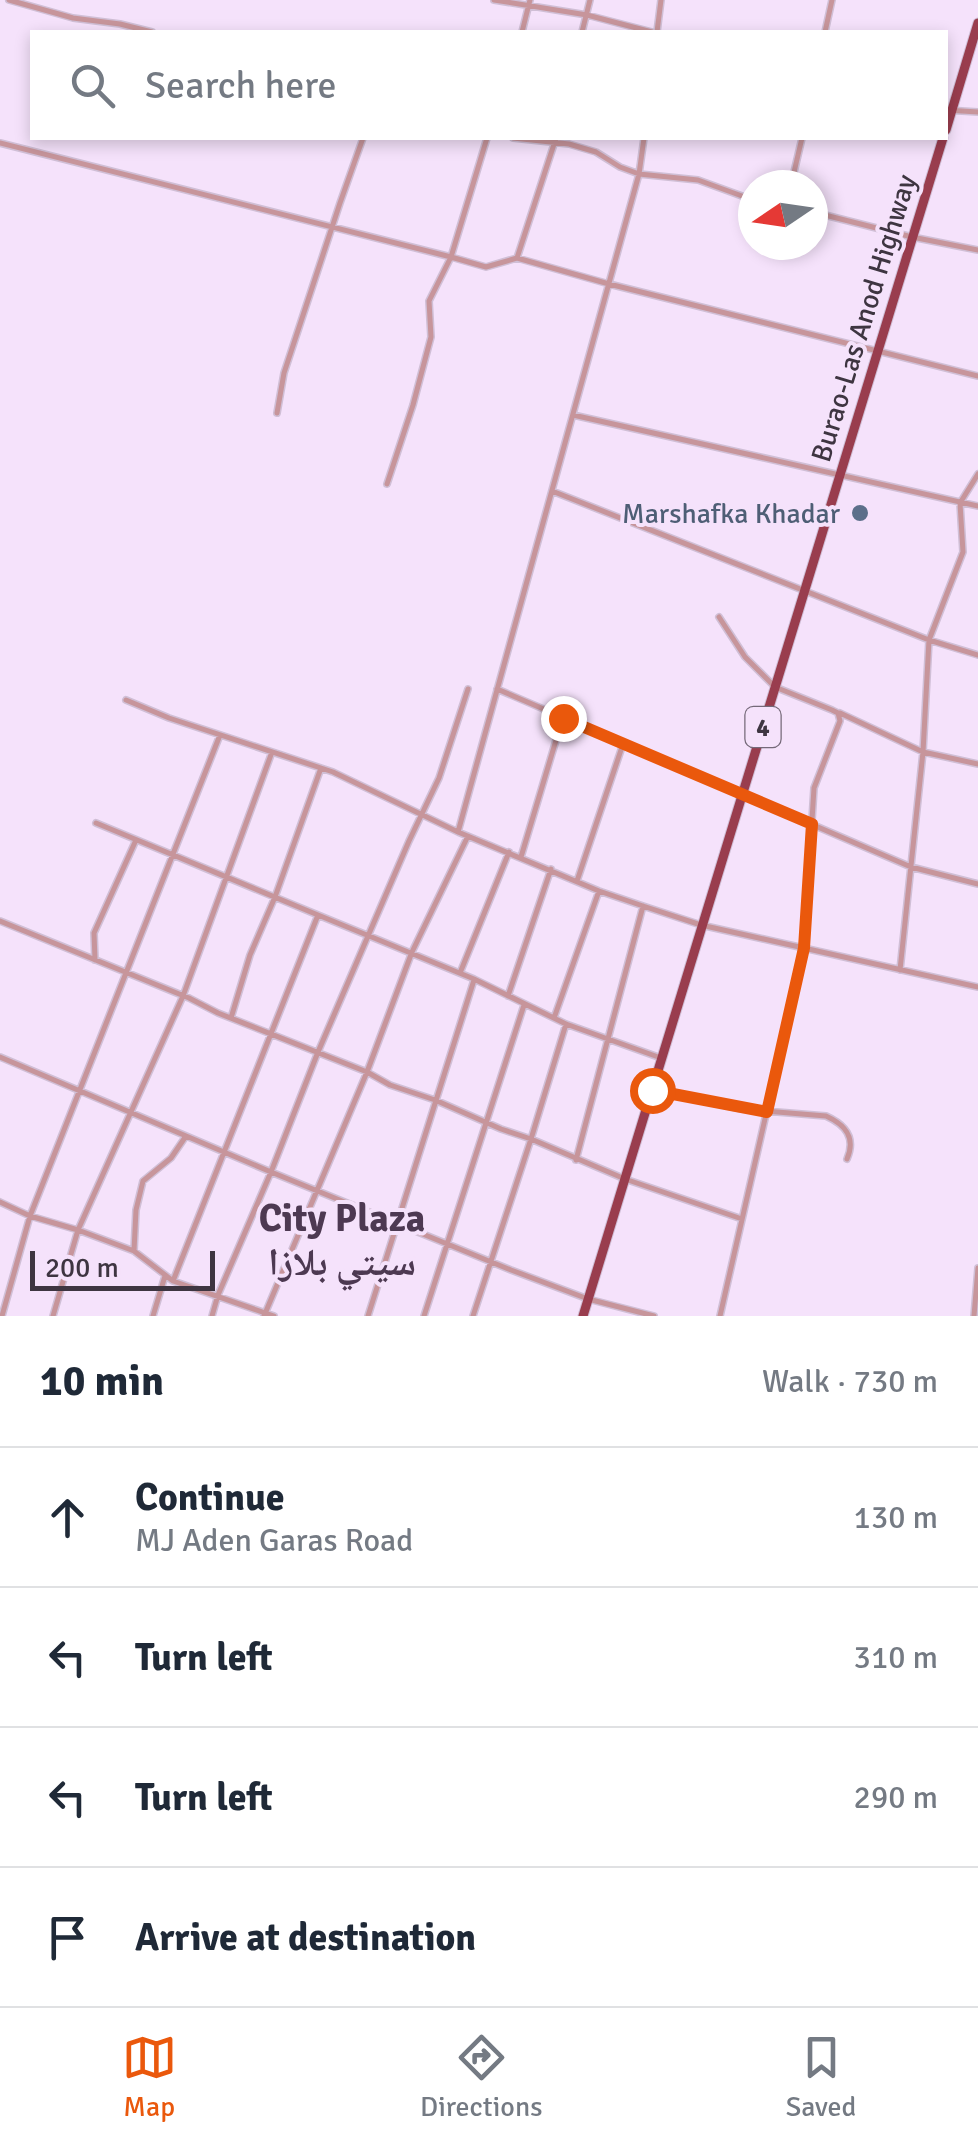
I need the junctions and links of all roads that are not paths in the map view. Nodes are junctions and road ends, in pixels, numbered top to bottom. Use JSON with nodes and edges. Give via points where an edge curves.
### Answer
{"nodes":[{"id":1,"x":9,"y":0,"type":"edge"},
{"id":2,"x":494,"y":0,"type":"edge"},
{"id":3,"x":590,"y":0,"type":"edge"},
{"id":4,"x":662,"y":0,"type":"edge"},
{"id":5,"x":832,"y":0,"type":"edge"},
{"id":6,"x":529,"y":3,"type":"edge"},
{"id":7,"x":588,"y":14,"type":"junction"},
{"id":8,"x":978,"y":23,"type":"edge"},
{"id":9,"x":144,"y":30,"type":"edge"},
{"id":10,"x":522,"y":30,"type":"edge"},
{"id":11,"x":583,"y":30,"type":"edge"},
{"id":12,"x":647,"y":30,"type":"edge"},
{"id":13,"x":654,"y":30,"type":"edge"},
{"id":14,"x":825,"y":30,"type":"edge"},
{"id":15,"x":948,"y":110,"type":"edge"},
{"id":16,"x":978,"y":112,"type":"edge"},
{"id":17,"x":362,"y":140,"type":"edge"},
{"id":18,"x":486,"y":140,"type":"edge"},
{"id":19,"x":555,"y":140,"type":"edge"},
{"id":20,"x":644,"y":140,"type":"edge"},
{"id":21,"x":802,"y":140,"type":"edge"},
{"id":22,"x":942,"y":140,"type":"edge"},
{"id":23,"x":0,"y":143,"type":"edge"},
{"id":24,"x":795,"y":170,"type":"edge"},
{"id":25,"x":640,"y":174,"type":"junction"},
{"id":26,"x":738,"y":195,"type":"edge"},
{"id":27,"x":828,"y":216,"type":"edge"},
{"id":28,"x":332,"y":227,"type":"junction"},
{"id":29,"x":912,"y":237,"type":"junction"},
{"id":30,"x":978,"y":250,"type":"edge"},
{"id":31,"x":451,"y":257,"type":"junction"},
{"id":32,"x":516,"y":258,"type":"junction"},
{"id":33,"x":609,"y":284,"type":"junction"},
{"id":34,"x":877,"y":351,"type":"junction"},
{"id":35,"x":978,"y":376,"type":"edge"},
{"id":36,"x":277,"y":413,"type":"dead end"},
{"id":37,"x":573,"y":416,"type":"junction"},
{"id":38,"x":978,"y":474,"type":"edge"},
{"id":39,"x":838,"y":476,"type":"junction"},
{"id":40,"x":387,"y":484,"type":"dead end"},
{"id":41,"x":552,"y":491,"type":"junction"},
{"id":42,"x":960,"y":503,"type":"junction"},
{"id":43,"x":978,"y":506,"type":"edge"},
{"id":44,"x":804,"y":591,"type":"junction"},
{"id":45,"x":719,"y":616,"type":"dead end"},
{"id":46,"x":929,"y":640,"type":"junction"},
{"id":47,"x":978,"y":655,"type":"edge"},
{"id":48,"x":775,"y":687,"type":"junction"},
{"id":49,"x":468,"y":689,"type":"dead end"},
{"id":50,"x":497,"y":689,"type":"junction"},
{"id":51,"x":126,"y":700,"type":"dead end"},
{"id":52,"x":832,"y":710,"type":"junction"},
{"id":53,"x":563,"y":718,"type":"junction"},
{"id":54,"x":220,"y":735,"type":"junction"},
{"id":55,"x":624,"y":744,"type":"junction"},
{"id":56,"x":272,"y":752,"type":"junction"},
{"id":57,"x":923,"y":752,"type":"junction"},
{"id":58,"x":978,"y":764,"type":"edge"},
{"id":59,"x":321,"y":768,"type":"junction"},
{"id":60,"x":742,"y":794,"type":"junction"},
{"id":61,"x":421,"y":815,"type":"junction"},
{"id":62,"x":96,"y":824,"type":"dead end"},
{"id":63,"x":812,"y":824,"type":"junction"},
{"id":64,"x":458,"y":832,"type":"junction"},
{"id":65,"x":468,"y":836,"type":"junction"},
{"id":66,"x":136,"y":840,"type":"junction"},
{"id":67,"x":508,"y":852,"type":"junction"},
{"id":68,"x":172,"y":854,"type":"junction"},
{"id":69,"x":522,"y":858,"type":"junction"},
{"id":70,"x":911,"y":867,"type":"junction"},
{"id":71,"x":551,"y":870,"type":"junction"},
{"id":72,"x":226,"y":877,"type":"junction"},
{"id":73,"x":578,"y":881,"type":"junction"},
{"id":74,"x":978,"y":884,"type":"edge"},
{"id":75,"x":599,"y":891,"type":"junction"},
{"id":76,"x":275,"y":897,"type":"junction"},
{"id":77,"x":643,"y":906,"type":"junction"},
{"id":78,"x":318,"y":915,"type":"junction"},
{"id":79,"x":0,"y":921,"type":"edge"},
{"id":80,"x":701,"y":926,"type":"junction"},
{"id":81,"x":368,"y":935,"type":"junction"},
{"id":82,"x":804,"y":948,"type":"junction"},
{"id":83,"x":412,"y":952,"type":"junction"},
{"id":84,"x":95,"y":960,"type":"junction"},
{"id":85,"x":900,"y":970,"type":"junction"},
{"id":86,"x":126,"y":972,"type":"junction"},
{"id":87,"x":460,"y":973,"type":"junction"},
{"id":88,"x":474,"y":979,"type":"junction"},
{"id":89,"x":978,"y":987,"type":"edge"},
{"id":90,"x":183,"y":996,"type":"junction"},
{"id":91,"x":508,"y":996,"type":"junction"},
{"id":92,"x":524,"y":1004,"type":"junction"},
{"id":93,"x":232,"y":1018,"type":"junction"},
{"id":94,"x":554,"y":1018,"type":"junction"},
{"id":95,"x":566,"y":1024,"type":"junction"},
{"id":96,"x":272,"y":1033,"type":"junction"},
{"id":97,"x":610,"y":1039,"type":"junction"},
{"id":98,"x":318,"y":1052,"type":"junction"},
{"id":99,"x":0,"y":1057,"type":"edge"},
{"id":100,"x":660,"y":1058,"type":"junction"},
{"id":101,"x":367,"y":1072,"type":"junction"},
{"id":102,"x":652,"y":1090,"type":"junction"},
{"id":103,"x":79,"y":1091,"type":"junction"},
{"id":104,"x":435,"y":1100,"type":"junction"},
{"id":105,"x":131,"y":1112,"type":"junction"},
{"id":106,"x":767,"y":1112,"type":"junction"},
{"id":107,"x":487,"y":1123,"type":"junction"},
{"id":108,"x":186,"y":1136,"type":"junction"},
{"id":109,"x":531,"y":1139,"type":"junction"},
{"id":110,"x":224,"y":1152,"type":"junction"},
{"id":111,"x":847,"y":1159,"type":"dead end"},
{"id":112,"x":576,"y":1160,"type":"junction"},
{"id":113,"x":271,"y":1172,"type":"junction"},
{"id":114,"x":625,"y":1179,"type":"junction"},
{"id":115,"x":318,"y":1190,"type":"junction"},
{"id":116,"x":0,"y":1202,"type":"edge"},
{"id":117,"x":30,"y":1216,"type":"junction"},
{"id":118,"x":742,"y":1219,"type":"junction"},
{"id":119,"x":396,"y":1223,"type":"junction"},
{"id":120,"x":78,"y":1230,"type":"junction"},
{"id":121,"x":448,"y":1244,"type":"junction"},
{"id":122,"x":134,"y":1251,"type":"junction"},
{"id":123,"x":491,"y":1261,"type":"junction"},
{"id":124,"x":978,"y":1268,"type":"edge"},
{"id":125,"x":166,"y":1276,"type":"junction"},
{"id":126,"x":173,"y":1281,"type":"junction"},
{"id":127,"x":218,"y":1295,"type":"junction"},
{"id":128,"x":588,"y":1298,"type":"junction"},
{"id":129,"x":264,"y":1314,"type":"edge"},
{"id":130,"x":2,"y":1316,"type":"edge"},
{"id":131,"x":53,"y":1316,"type":"edge"},
{"id":132,"x":152,"y":1316,"type":"edge"},
{"id":133,"x":212,"y":1316,"type":"edge"},
{"id":134,"x":274,"y":1316,"type":"edge"},
{"id":135,"x":368,"y":1316,"type":"edge"},
{"id":136,"x":424,"y":1316,"type":"edge"},
{"id":137,"x":473,"y":1316,"type":"edge"},
{"id":138,"x":583,"y":1316,"type":"edge"},
{"id":139,"x":654,"y":1316,"type":"edge"},
{"id":140,"x":720,"y":1316,"type":"edge"},
{"id":141,"x":974,"y":1316,"type":"edge"}],
"edges":[{"from":1,"to":9,"type":"street"},
{"from":2,"to":6,"type":"street"},
{"from":3,"to":7,"type":"street"},
{"from":4,"to":13,"type":"street"},
{"from":5,"to":14,"type":"street"},
{"from":6,"to":7,"type":"street"},
{"from":6,"to":10,"type":"street"},
{"from":7,"to":11,"type":"street"},
{"from":7,"to":12,"type":"street"},
{"from":8,"to":15,"type":"highway"},
{"from":15,"to":16,"type":"street"},
{"from":17,"to":28,"type":"street"},
{"from":18,"to":31,"type":"street"},
{"from":19,"to":25,"type":"street"},
{"from":19,"to":32,"type":"street"},
{"from":20,"to":25,"type":"street"},
{"from":21,"to":24,"type":"street"},
{"from":22,"to":29,"type":"highway","name":"Burao-Las Anod Highway","number":"4"},
{"from":23,"to":28,"type":"street"},
{"from":25,"to":26,"type":"street","via":[[698,180]]},
{"from":25,"to":33,"type":"street"},
{"from":27,"to":29,"type":"street"},
{"from":28,"to":31,"type":"street"},
{"from":28,"to":36,"type":"street"},
{"from":29,"to":30,"type":"street"},
{"from":29,"to":34,"type":"highway","name":"Burao-Las Anod Highway","number":"4"},
{"from":31,"to":32,"type":"street","via":[[486,267]]},
{"from":31,"to":40,"type":"street","via":[[430,301],[431,337]]},
{"from":32,"to":33,"type":"street"},
{"from":33,"to":34,"type":"street"},
{"from":33,"to":37,"type":"street"},
{"from":34,"to":35,"type":"street"},
{"from":34,"to":39,"type":"highway","name":"Burao-Las Anod Highway","number":"4"},
{"from":37,"to":39,"type":"street"},
{"from":37,"to":41,"type":"street"},
{"from":38,"to":42,"type":"street"},
{"from":39,"to":42,"type":"street"},
{"from":39,"to":44,"type":"highway","name":"Burao-Las Anod Highway","number":"4"},
{"from":41,"to":44,"type":"street"},
{"from":41,"to":50,"type":"street"},
{"from":42,"to":43,"type":"street"},
{"from":42,"to":46,"type":"street","via":[[963,552]]},
{"from":44,"to":46,"type":"street"},
{"from":44,"to":48,"type":"highway","name":"Burao-Las Anod Highway","number":"4"},
{"from":45,"to":48,"type":"street"},
{"from":46,"to":47,"type":"street"},
{"from":46,"to":57,"type":"street"},
{"from":48,"to":52,"type":"street"},
{"from":48,"to":60,"type":"highway","name":"Burao-Las Anod Highway","number":"4"},
{"from":49,"to":61,"type":"street"},
{"from":50,"to":53,"type":"street"},
{"from":50,"to":64,"type":"street"},
{"from":51,"to":54,"type":"street"},
{"from":52,"to":57,"type":"street"},
{"from":52,"to":63,"type":"street","via":[[840,726],[814,788]]},
{"from":53,"to":55,"type":"street"},
{"from":53,"to":69,"type":"street"},
{"from":54,"to":56,"type":"street"},
{"from":54,"to":68,"type":"street"},
{"from":55,"to":60,"type":"street"},
{"from":55,"to":73,"type":"street"},
{"from":56,"to":59,"type":"street"},
{"from":56,"to":72,"type":"street"},
{"from":57,"to":58,"type":"street"},
{"from":57,"to":70,"type":"street"},
{"from":59,"to":61,"type":"street"},
{"from":59,"to":76,"type":"street"},
{"from":60,"to":63,"type":"street"},
{"from":60,"to":80,"type":"highway","name":"Burao-Las Anod Highway","number":"4"},
{"from":61,"to":64,"type":"street"},
{"from":61,"to":81,"type":"street"},
{"from":62,"to":66,"type":"street"},
{"from":63,"to":70,"type":"street"},
{"from":63,"to":82,"type":"street"},
{"from":64,"to":65,"type":"street"},
{"from":65,"to":67,"type":"street"},
{"from":65,"to":83,"type":"street"},
{"from":66,"to":68,"type":"street"},
{"from":66,"to":84,"type":"street","via":[[94,933]]},
{"from":67,"to":69,"type":"street"},
{"from":67,"to":87,"type":"street"},
{"from":68,"to":72,"type":"street"},
{"from":68,"to":86,"type":"street"},
{"from":69,"to":71,"type":"street"},
{"from":70,"to":74,"type":"street"},
{"from":70,"to":85,"type":"street"},
{"from":71,"to":73,"type":"street"},
{"from":71,"to":91,"type":"street"},
{"from":72,"to":76,"type":"street"},
{"from":72,"to":90,"type":"street"},
{"from":73,"to":75,"type":"street"},
{"from":75,"to":77,"type":"street"},
{"from":75,"to":94,"type":"street"},
{"from":76,"to":78,"type":"street"},
{"from":76,"to":93,"type":"street"},
{"from":77,"to":80,"type":"street"},
{"from":77,"to":97,"type":"street"},
{"from":78,"to":81,"type":"street"},
{"from":78,"to":96,"type":"street"},
{"from":79,"to":84,"type":"street"},
{"from":80,"to":82,"type":"street"},
{"from":80,"to":100,"type":"highway","name":"Burao-Las Anod Highway","number":"4"},
{"from":81,"to":83,"type":"street"},
{"from":81,"to":98,"type":"street"},
{"from":82,"to":85,"type":"street"},
{"from":82,"to":106,"type":"street"},
{"from":83,"to":87,"type":"street"},
{"from":83,"to":101,"type":"street"},
{"from":84,"to":86,"type":"street"},
{"from":85,"to":89,"type":"street"},
{"from":86,"to":90,"type":"street"},
{"from":86,"to":103,"type":"street"},
{"from":87,"to":88,"type":"street"},
{"from":88,"to":91,"type":"street"},
{"from":88,"to":104,"type":"street"},
{"from":90,"to":93,"type":"street"},
{"from":90,"to":105,"type":"street"},
{"from":91,"to":92,"type":"street"},
{"from":92,"to":94,"type":"street"},
{"from":92,"to":107,"type":"street"},
{"from":93,"to":96,"type":"street"},
{"from":94,"to":95,"type":"street"},
{"from":95,"to":97,"type":"street"},
{"from":95,"to":109,"type":"street"},
{"from":96,"to":98,"type":"street"},
{"from":96,"to":110,"type":"street"},
{"from":97,"to":100,"type":"street"},
{"from":97,"to":112,"type":"street"},
{"from":98,"to":101,"type":"street"},
{"from":98,"to":113,"type":"street"},
{"from":99,"to":103,"type":"street"},
{"from":100,"to":102,"type":"highway","name":"Burao-Las Anod Highway","number":"4"},
{"from":101,"to":104,"type":"street"},
{"from":101,"to":115,"type":"street"},
{"from":102,"to":106,"type":"street"},
{"from":102,"to":114,"type":"highway","name":"Burao-Las Anod Highway","number":"4"},
{"from":103,"to":105,"type":"street"},
{"from":103,"to":117,"type":"street"},
{"from":104,"to":107,"type":"street"},
{"from":104,"to":119,"type":"street"},
{"from":105,"to":108,"type":"street"},
{"from":105,"to":120,"type":"street"},
{"from":106,"to":111,"type":"street","via":[[839,1122],[850,1140]]},
{"from":106,"to":118,"type":"street"},
{"from":107,"to":109,"type":"street"},
{"from":107,"to":121,"type":"street"},
{"from":108,"to":110,"type":"street"},
{"from":108,"to":122,"type":"street","via":[[144,1181]]},
{"from":109,"to":112,"type":"street"},
{"from":109,"to":123,"type":"street"},
{"from":110,"to":113,"type":"street"},
{"from":110,"to":126,"type":"street"},
{"from":112,"to":114,"type":"street"},
{"from":113,"to":115,"type":"street"},
{"from":113,"to":127,"type":"street"},
{"from":114,"to":118,"type":"street"},
{"from":114,"to":128,"type":"highway","name":"Burao-Las Anod Highway","number":"4"},
{"from":115,"to":119,"type":"street"},
{"from":115,"to":129,"type":"street"},
{"from":116,"to":117,"type":"street"},
{"from":117,"to":120,"type":"street"},
{"from":117,"to":130,"type":"street"},
{"from":118,"to":140,"type":"street"},
{"from":119,"to":121,"type":"street"},
{"from":119,"to":135,"type":"street"},
{"from":120,"to":122,"type":"street"},
{"from":120,"to":131,"type":"street"},
{"from":121,"to":123,"type":"street"},
{"from":121,"to":136,"type":"street"},
{"from":122,"to":125,"type":"street"},
{"from":123,"to":128,"type":"street"},
{"from":123,"to":137,"type":"street"},
{"from":124,"to":141,"type":"street"},
{"from":125,"to":126,"type":"street"},
{"from":125,"to":132,"type":"street"},
{"from":126,"to":127,"type":"street"},
{"from":127,"to":129,"type":"street"},
{"from":127,"to":133,"type":"street"},
{"from":128,"to":138,"type":"highway","name":"Burao-Las Anod Highway","number":"4"},
{"from":128,"to":139,"type":"street"},
{"from":129,"to":134,"type":"street"}]}
